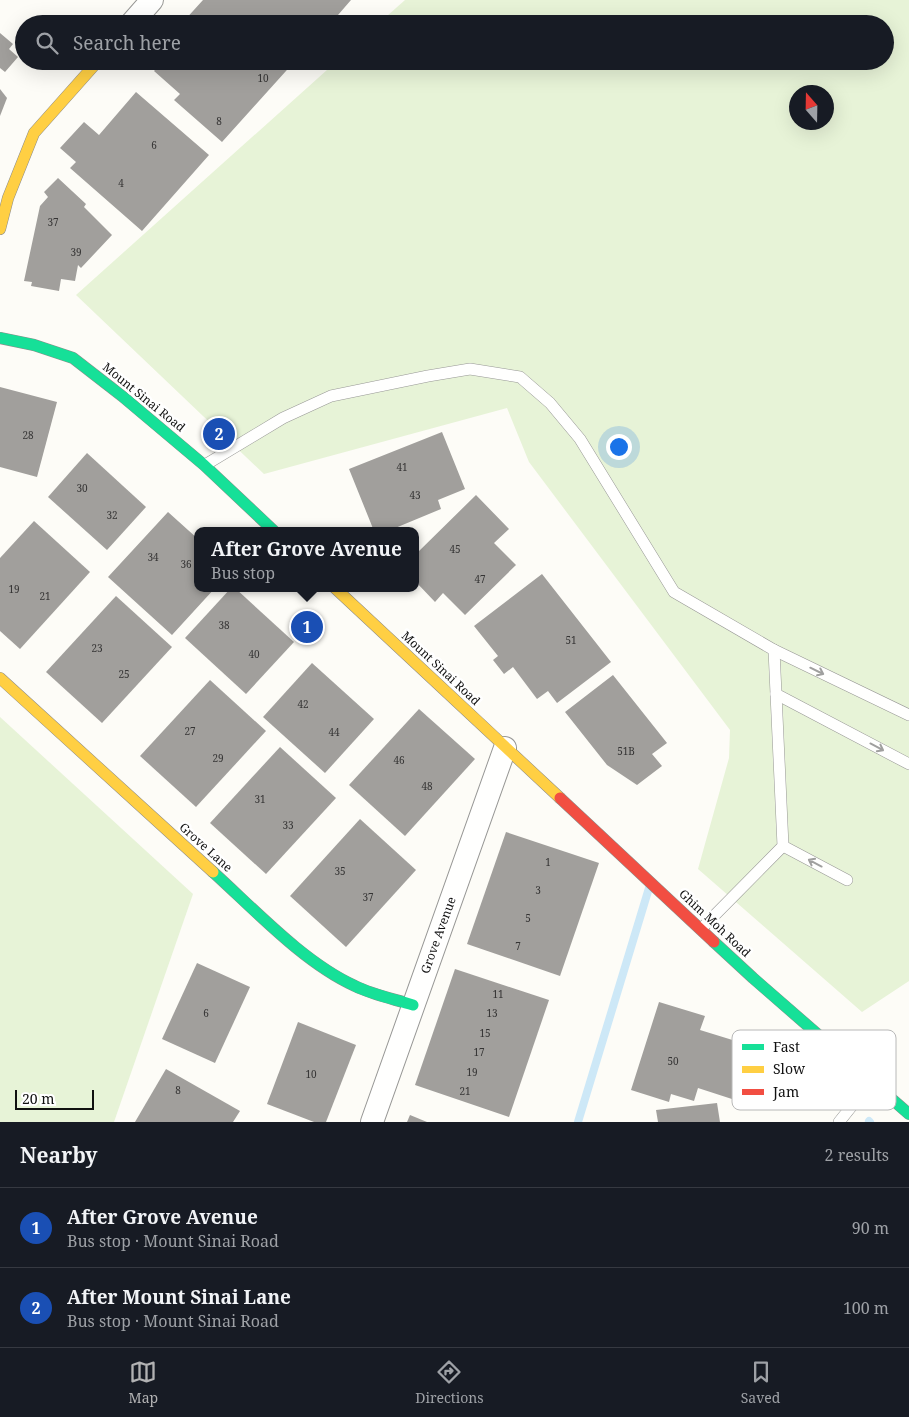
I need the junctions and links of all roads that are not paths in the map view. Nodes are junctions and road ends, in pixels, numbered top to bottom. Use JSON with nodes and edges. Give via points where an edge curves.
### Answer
{"nodes":[{"id":1,"x":152,"y":0,"type":"edge"},
{"id":2,"x":139,"y":15,"type":"edge"},
{"id":3,"x":90,"y":70,"type":"edge"},
{"id":4,"x":0,"y":229,"type":"edge"},
{"id":5,"x":0,"y":338,"type":"edge"},
{"id":6,"x":204,"y":465,"type":"junction"},
{"id":7,"x":270,"y":527,"type":"edge"},
{"id":8,"x":339,"y":592,"type":"edge"},
{"id":9,"x":774,"y":650,"type":"junction"},
{"id":10,"x":0,"y":678,"type":"edge"},
{"id":11,"x":776,"y":694,"type":"junction"},
{"id":12,"x":909,"y":715,"type":"edge"},
{"id":13,"x":505,"y":748,"type":"junction"},
{"id":14,"x":909,"y":764,"type":"edge"},
{"id":15,"x":783,"y":846,"type":"junction"},
{"id":16,"x":847,"y":880,"type":"dead end"},
{"id":17,"x":701,"y":929,"type":"junction"},
{"id":18,"x":413,"y":1005,"type":"junction"},
{"id":19,"x":813,"y":1030,"type":"edge"},
{"id":20,"x":896,"y":1103,"type":"edge"},
{"id":21,"x":849,"y":1110,"type":"edge"},
{"id":22,"x":909,"y":1114,"type":"edge"},
{"id":23,"x":372,"y":1122,"type":"edge"},
{"id":24,"x":839,"y":1122,"type":"edge"}],
"edges":[{"from":1,"to":2,"type":"street"},
{"from":3,"to":4,"type":"street","via":[[34,133],[8,198]]},
{"from":5,"to":6,"type":"street","name":"Mount Sinai Road","via":[[73,358]]},
{"from":6,"to":7,"type":"street","name":"Mount Sinai Road"},
{"from":6,"to":9,"type":"lane","via":[[283,418],[331,396],[470,369],[520,377],[550,403],[580,439],[674,592]]},
{"from":8,"to":13,"type":"street","name":"Mount Sinai Road"},
{"from":9,"to":11,"type":"lane"},
{"from":9,"to":12,"type":"lane","one_way":true},
{"from":10,"to":18,"type":"street","name":"Grove Lane","via":[[303,954],[356,987]]},
{"from":11,"to":14,"type":"lane","one_way":true},
{"from":11,"to":15,"type":"lane"},
{"from":13,"to":17,"type":"street","name":"Ghim Moh Road"},
{"from":13,"to":18,"type":"street","name":"Grove Avenue"},
{"from":16,"to":15,"type":"lane","one_way":true},
{"from":15,"to":17,"type":"lane"},
{"from":17,"to":19,"type":"street","name":"Ghim Moh Road"},
{"from":18,"to":23,"type":"street","name":"Grove Avenue"},
{"from":20,"to":22,"type":"street","name":"Ghim Moh Road"},
{"from":21,"to":24,"type":"lane"}]}
